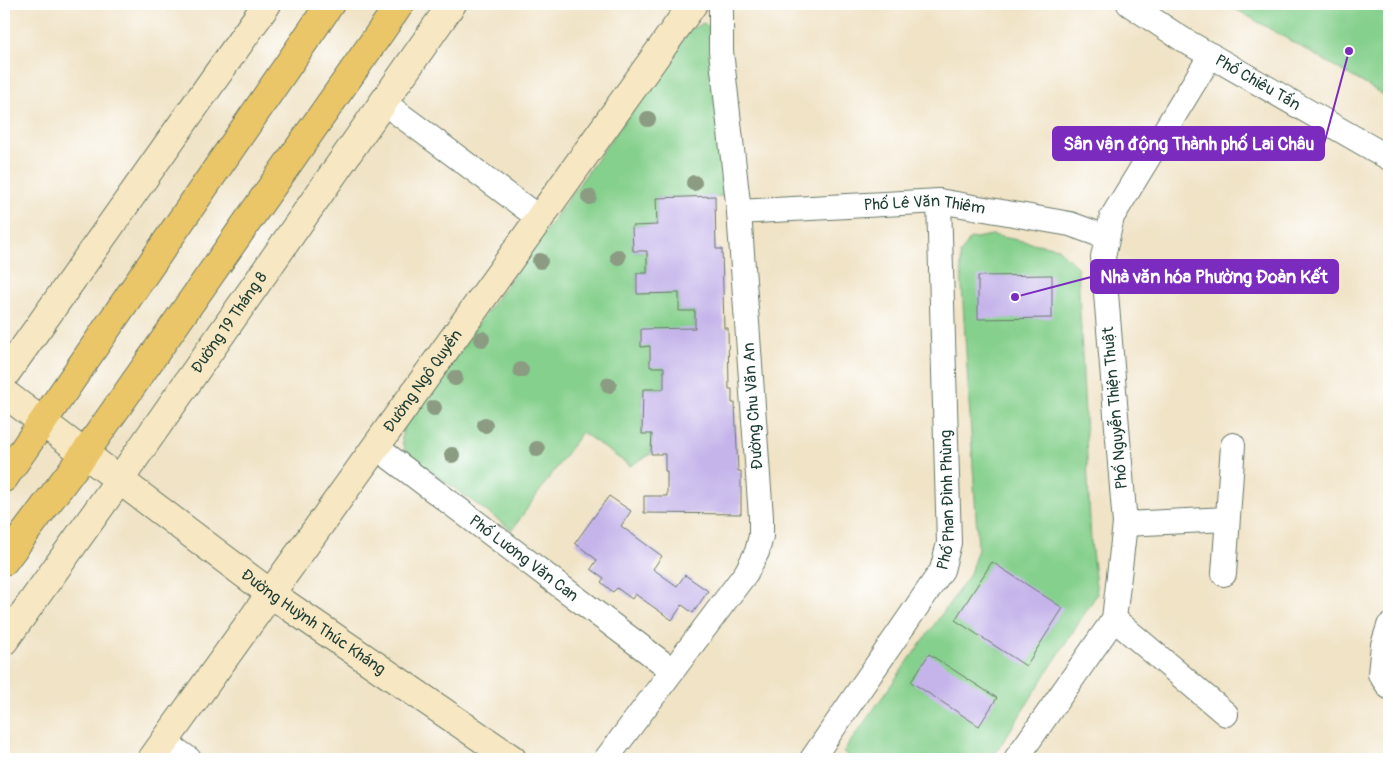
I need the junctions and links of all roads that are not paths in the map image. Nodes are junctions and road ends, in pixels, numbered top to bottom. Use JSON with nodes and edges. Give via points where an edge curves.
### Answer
{"nodes":[{"id":1,"x":267,"y":4,"type":"edge"},
{"id":2,"x":330,"y":4,"type":"edge"},
{"id":3,"x":400,"y":4,"type":"edge"},
{"id":4,"x":452,"y":4,"type":"edge"},
{"id":5,"x":693,"y":4,"type":"edge"},
{"id":6,"x":721,"y":4,"type":"edge"},
{"id":7,"x":1129,"y":4,"type":"edge"},
{"id":8,"x":1211,"y":55,"type":"junction"},
{"id":9,"x":384,"y":102,"type":"junction"},
{"id":10,"x":1389,"y":158,"type":"edge"},
{"id":11,"x":939,"y":201,"type":"junction"},
{"id":12,"x":739,"y":212,"type":"junction"},
{"id":13,"x":539,"y":218,"type":"junction"},
{"id":14,"x":1106,"y":237,"type":"junction"},
{"id":15,"x":4,"y":376,"type":"edge"},
{"id":16,"x":4,"y":393,"type":"edge"},
{"id":17,"x":44,"y":422,"type":"junction"},
{"id":18,"x":1233,"y":445,"type":"dead end"},
{"id":19,"x":376,"y":447,"type":"junction"},
{"id":20,"x":85,"y":453,"type":"junction"},
{"id":21,"x":4,"y":478,"type":"edge"},
{"id":22,"x":120,"y":479,"type":"junction"},
{"id":23,"x":1226,"y":519,"type":"junction"},
{"id":24,"x":1125,"y":524,"type":"junction"},
{"id":25,"x":4,"y":561,"type":"edge"},
{"id":26,"x":1224,"y":574,"type":"dead end"},
{"id":27,"x":271,"y":594,"type":"junction"},
{"id":28,"x":1114,"y":619,"type":"junction"},
{"id":29,"x":1389,"y":626,"type":"edge"},
{"id":30,"x":4,"y":641,"type":"edge"},
{"id":31,"x":672,"y":670,"type":"junction"},
{"id":32,"x":1389,"y":687,"type":"edge"},
{"id":33,"x":1226,"y":714,"type":"dead end"},
{"id":34,"x":159,"y":751,"type":"edge"},
{"id":35,"x":818,"y":757,"type":"edge"},
{"id":36,"x":189,"y":759,"type":"edge"},
{"id":37,"x":512,"y":759,"type":"edge"},
{"id":38,"x":606,"y":759,"type":"edge"},
{"id":39,"x":1016,"y":759,"type":"edge"}],
"edges":[{"from":1,"to":15,"type":"street"},
{"from":2,"to":17,"type":"highway"},
{"from":3,"to":20,"type":"highway"},
{"from":4,"to":9,"type":"street","name":"Đường 19 Tháng 8"},
{"from":5,"to":13,"type":"street","name":"Đường Ngô Quyền"},
{"from":6,"to":12,"type":"street","name":"Đường Chu Văn An","via":[[721,51]]},
{"from":7,"to":8,"type":"street","name":"Phố Chiêu Tấn"},
{"from":8,"to":10,"type":"street","name":"Phố Chiêu Tấn"},
{"from":8,"to":14,"type":"street","name":"Phố Nguyễn Thiện Thuật","via":[[1112,217]]},
{"from":9,"to":13,"type":"street"},
{"from":9,"to":22,"type":"street","name":"Đường 19 Tháng 8"},
{"from":11,"to":12,"type":"street","name":"Phố Lê Văn Thiêm"},
{"from":11,"to":14,"type":"street","name":"Phố Lê Văn Thiêm","via":[[1070,224]]},
{"from":11,"to":35,"type":"street","name":"Phố Phan Đình Phùng","via":[[949,543],[942,570]]},
{"from":12,"to":31,"type":"street","name":"Đường Chu Văn An","via":[[761,536],[746,573]]},
{"from":13,"to":19,"type":"street","name":"Đường Ngô Quyền"},
{"from":14,"to":24,"type":"street","name":"Phố Nguyễn Thiện Thuật","via":[[1102,257]]},
{"from":16,"to":17,"type":"street","name":"Đường Huỳnh Thúc Kháng"},
{"from":17,"to":20,"type":"street","name":"Đường Huỳnh Thúc Kháng"},
{"from":17,"to":21,"type":"highway"},
{"from":18,"to":23,"type":"street"},
{"from":19,"to":27,"type":"street","name":"Đường Ngô Quyền"},
{"from":19,"to":31,"type":"street","name":"Phố Lương Văn Can"},
{"from":20,"to":22,"type":"street","name":"Đường Huỳnh Thúc Kháng"},
{"from":20,"to":25,"type":"highway"},
{"from":22,"to":27,"type":"street","name":"Đường Huỳnh Thúc Kháng"},
{"from":22,"to":30,"type":"street","name":"Đường 19 Tháng 8"},
{"from":23,"to":24,"type":"street"},
{"from":23,"to":26,"type":"street"},
{"from":24,"to":28,"type":"street","name":"Phố Nguyễn Thiện Thuật"},
{"from":27,"to":34,"type":"street","name":"Đường Ngô Quyền"},
{"from":27,"to":37,"type":"street","name":"Đường Huỳnh Thúc Kháng"},
{"from":28,"to":33,"type":"street"},
{"from":28,"to":39,"type":"street","name":"Phố Nguyễn Thiện Thuật"},
{"from":29,"to":32,"type":"street","via":[[1380,674]]},
{"from":31,"to":38,"type":"street","name":"Đường Chu Văn An"},
{"from":34,"to":36,"type":"street"}]}
